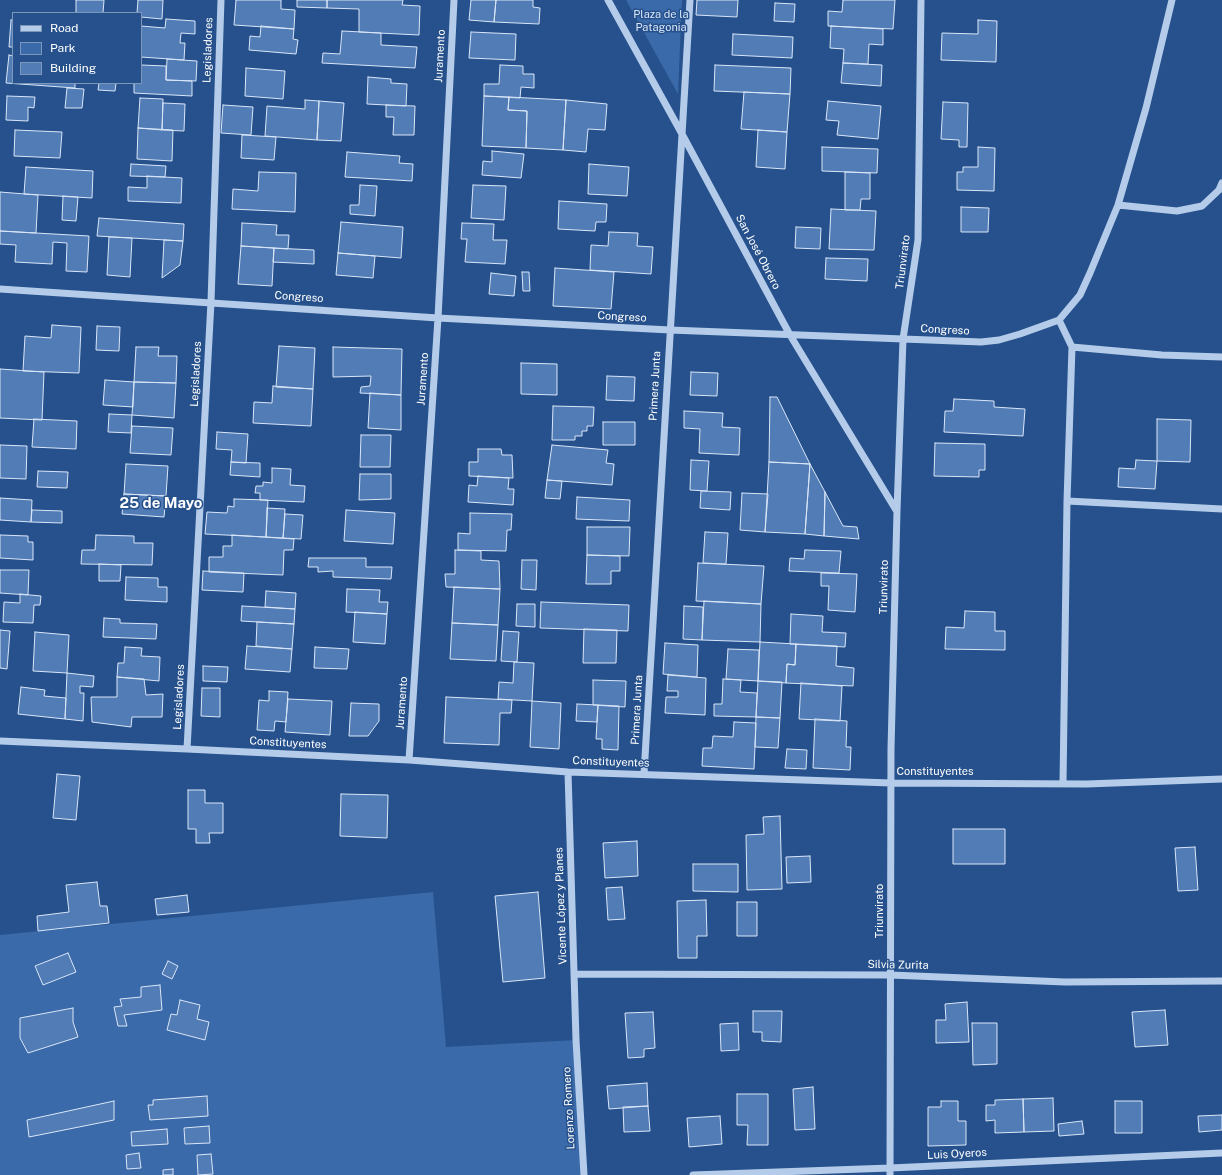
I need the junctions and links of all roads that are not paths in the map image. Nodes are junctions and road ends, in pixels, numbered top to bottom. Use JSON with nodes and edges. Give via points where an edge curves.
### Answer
{"nodes":[{"id":1,"x":221,"y":0,"type":"edge"},
{"id":2,"x":454,"y":0,"type":"edge"},
{"id":3,"x":608,"y":0,"type":"edge"},
{"id":4,"x":690,"y":0,"type":"edge"},
{"id":5,"x":922,"y":0,"type":"edge"},
{"id":6,"x":1172,"y":0,"type":"edge"},
{"id":7,"x":682,"y":134,"type":"junction"},
{"id":8,"x":1222,"y":182,"type":"edge"},
{"id":9,"x":1118,"y":205,"type":"junction"},
{"id":10,"x":0,"y":289,"type":"edge"},
{"id":11,"x":211,"y":302,"type":"junction"},
{"id":12,"x":438,"y":318,"type":"junction"},
{"id":13,"x":1059,"y":320,"type":"junction"},
{"id":14,"x":670,"y":330,"type":"junction"},
{"id":15,"x":790,"y":335,"type":"junction"},
{"id":16,"x":903,"y":339,"type":"junction"},
{"id":17,"x":1072,"y":347,"type":"junction"},
{"id":18,"x":1222,"y":357,"type":"edge"},
{"id":19,"x":1067,"y":501,"type":"junction"},
{"id":20,"x":1222,"y":509,"type":"edge"},
{"id":21,"x":897,"y":511,"type":"junction"},
{"id":22,"x":0,"y":741,"type":"edge"},
{"id":23,"x":187,"y":749,"type":"junction"},
{"id":24,"x":409,"y":760,"type":"junction"},
{"id":25,"x":568,"y":772,"type":"junction"},
{"id":26,"x":644,"y":774,"type":"junction"},
{"id":27,"x":1222,"y":779,"type":"edge"},
{"id":28,"x":891,"y":783,"type":"junction"},
{"id":29,"x":1063,"y":784,"type":"junction"},
{"id":30,"x":574,"y":974,"type":"junction"},
{"id":31,"x":890,"y":975,"type":"junction"},
{"id":32,"x":1222,"y":980,"type":"edge"},
{"id":33,"x":576,"y":1040,"type":"joint"},
{"id":34,"x":1222,"y":1153,"type":"edge"},
{"id":35,"x":890,"y":1172,"type":"edge"},
{"id":36,"x":584,"y":1175,"type":"edge"},
{"id":37,"x":694,"y":1175,"type":"edge"}],
"edges":[{"from":1,"to":11,"type":"street","name":"Legisladores"},
{"from":2,"to":12,"type":"street","name":"Juramento"},
{"from":3,"to":7,"type":"street","name":"San José Obrero"},
{"from":4,"to":7,"type":"street","name":"Primera Junta"},
{"from":5,"to":16,"type":"street","name":"Triunvirato","via":[[918,240]]},
{"from":6,"to":9,"type":"street","via":[[1146,108]]},
{"from":7,"to":14,"type":"street","name":"Primera Junta"},
{"from":7,"to":15,"type":"street","name":"San José Obrero"},
{"from":8,"to":9,"type":"street","via":[[1219,190],[1202,206],[1177,211]]},
{"from":9,"to":13,"type":"street","via":[[1080,295]]},
{"from":10,"to":11,"type":"street","name":"Congreso"},
{"from":11,"to":12,"type":"street","name":"Congreso"},
{"from":11,"to":23,"type":"street","name":"Legisladores"},
{"from":12,"to":14,"type":"street","name":"Congreso"},
{"from":12,"to":24,"type":"street","name":"Juramento"},
{"from":13,"to":16,"type":"street","name":"Congreso","via":[[1000,340],[981,342]]},
{"from":13,"to":17,"type":"street"},
{"from":14,"to":15,"type":"street","name":"Congreso"},
{"from":14,"to":26,"type":"street","name":"Primera Junta"},
{"from":15,"to":16,"type":"street","name":"Congreso"},
{"from":15,"to":21,"type":"street","name":"San José Obrero"},
{"from":16,"to":21,"type":"street","name":"Triunvirato"},
{"from":17,"to":18,"type":"street"},
{"from":17,"to":19,"type":"street"},
{"from":19,"to":20,"type":"street"},
{"from":19,"to":29,"type":"street"},
{"from":21,"to":28,"type":"street","name":"Triunvirato"},
{"from":22,"to":23,"type":"street","name":"Constituyentes"},
{"from":23,"to":24,"type":"street","name":"Constituyentes"},
{"from":24,"to":25,"type":"street","name":"Constituyentes"},
{"from":25,"to":26,"type":"street","name":"Constituyentes"},
{"from":25,"to":30,"type":"street","name":"Vicente López y Planes"},
{"from":26,"to":28,"type":"street","name":"Constituyentes"},
{"from":27,"to":29,"type":"street","name":"Constituyentes"},
{"from":28,"to":29,"type":"street","name":"Constituyentes"},
{"from":28,"to":31,"type":"street","name":"Triunvirato"},
{"from":30,"to":31,"type":"street","name":"Silvia Zurita"},
{"from":30,"to":33,"type":"street","name":"Vicente López y Planes"},
{"from":31,"to":32,"type":"street","name":"Silvia Zurita","via":[[1065,982]]},
{"from":31,"to":35,"type":"street","name":"Triunvirato"},
{"from":33,"to":36,"type":"street","name":"Lorenzo Romero"},
{"from":34,"to":35,"type":"street","name":"Luis Oyeros"},
{"from":35,"to":37,"type":"street","name":"Luis Oyeros"}]}
